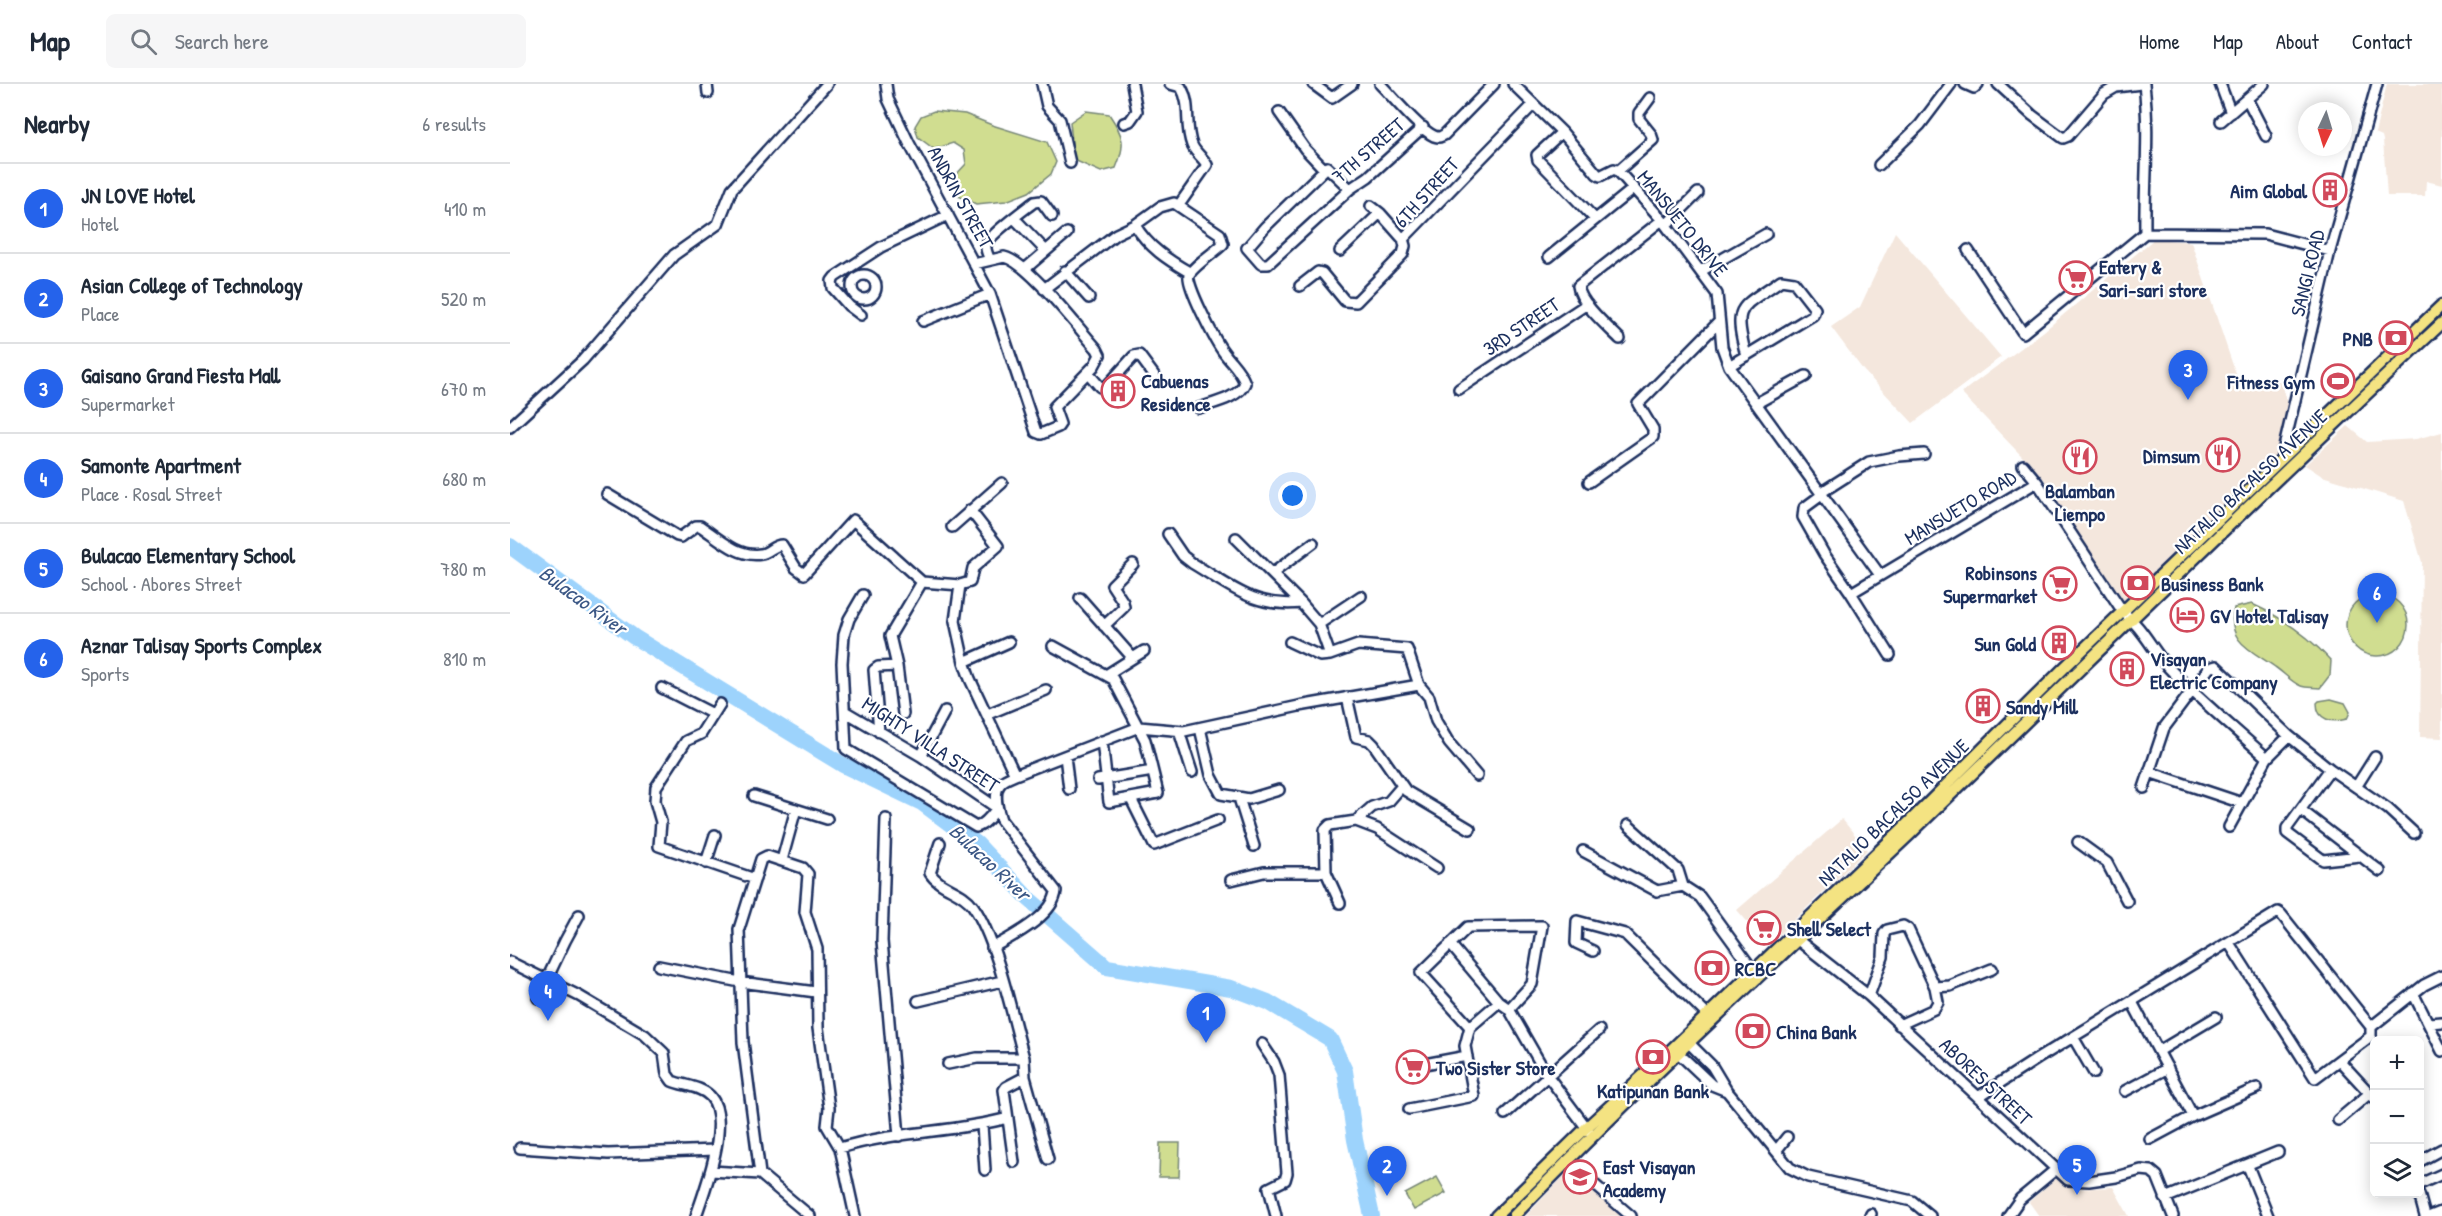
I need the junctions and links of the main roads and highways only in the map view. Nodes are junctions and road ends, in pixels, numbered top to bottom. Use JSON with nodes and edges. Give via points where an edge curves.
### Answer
{"nodes":[{"id":1,"x":2442,"y":305,"type":"edge"},
{"id":2,"x":2442,"y":323,"type":"edge"},
{"id":3,"x":2284,"y":465,"type":"junction"},
{"id":4,"x":1795,"y":937,"type":"junction"},
{"id":5,"x":1687,"y":1041,"type":"junction"},
{"id":6,"x":1590,"y":1132,"type":"junction"},
{"id":7,"x":1496,"y":1216,"type":"edge"},
{"id":8,"x":1514,"y":1216,"type":"edge"}],
"edges":[{"from":1,"to":3,"type":"main road","name":"NATALIO BACALSO AVENUE"},
{"from":2,"to":3,"type":"main road","name":"NATALIO BACALSO AVENUE"},
{"from":3,"to":4,"type":"main road","name":"NATALIO BACALSO AVENUE","via":[[2127,615],[2065,667]]},
{"from":4,"to":5,"type":"main road","name":"NATALIO BACALSO AVENUE"},
{"from":4,"to":5,"type":"main road","name":"NATALIO BACALSO AVENUE","via":[[1753,970],[1707,1015]]},
{"from":5,"to":6,"type":"main road","name":"NATALIO BACALSO AVENUE"},
{"from":6,"to":7,"type":"main road","name":"NATALIO BACALSO AVENUE"},
{"from":6,"to":8,"type":"main road","name":"NATALIO BACALSO AVENUE"}]}
